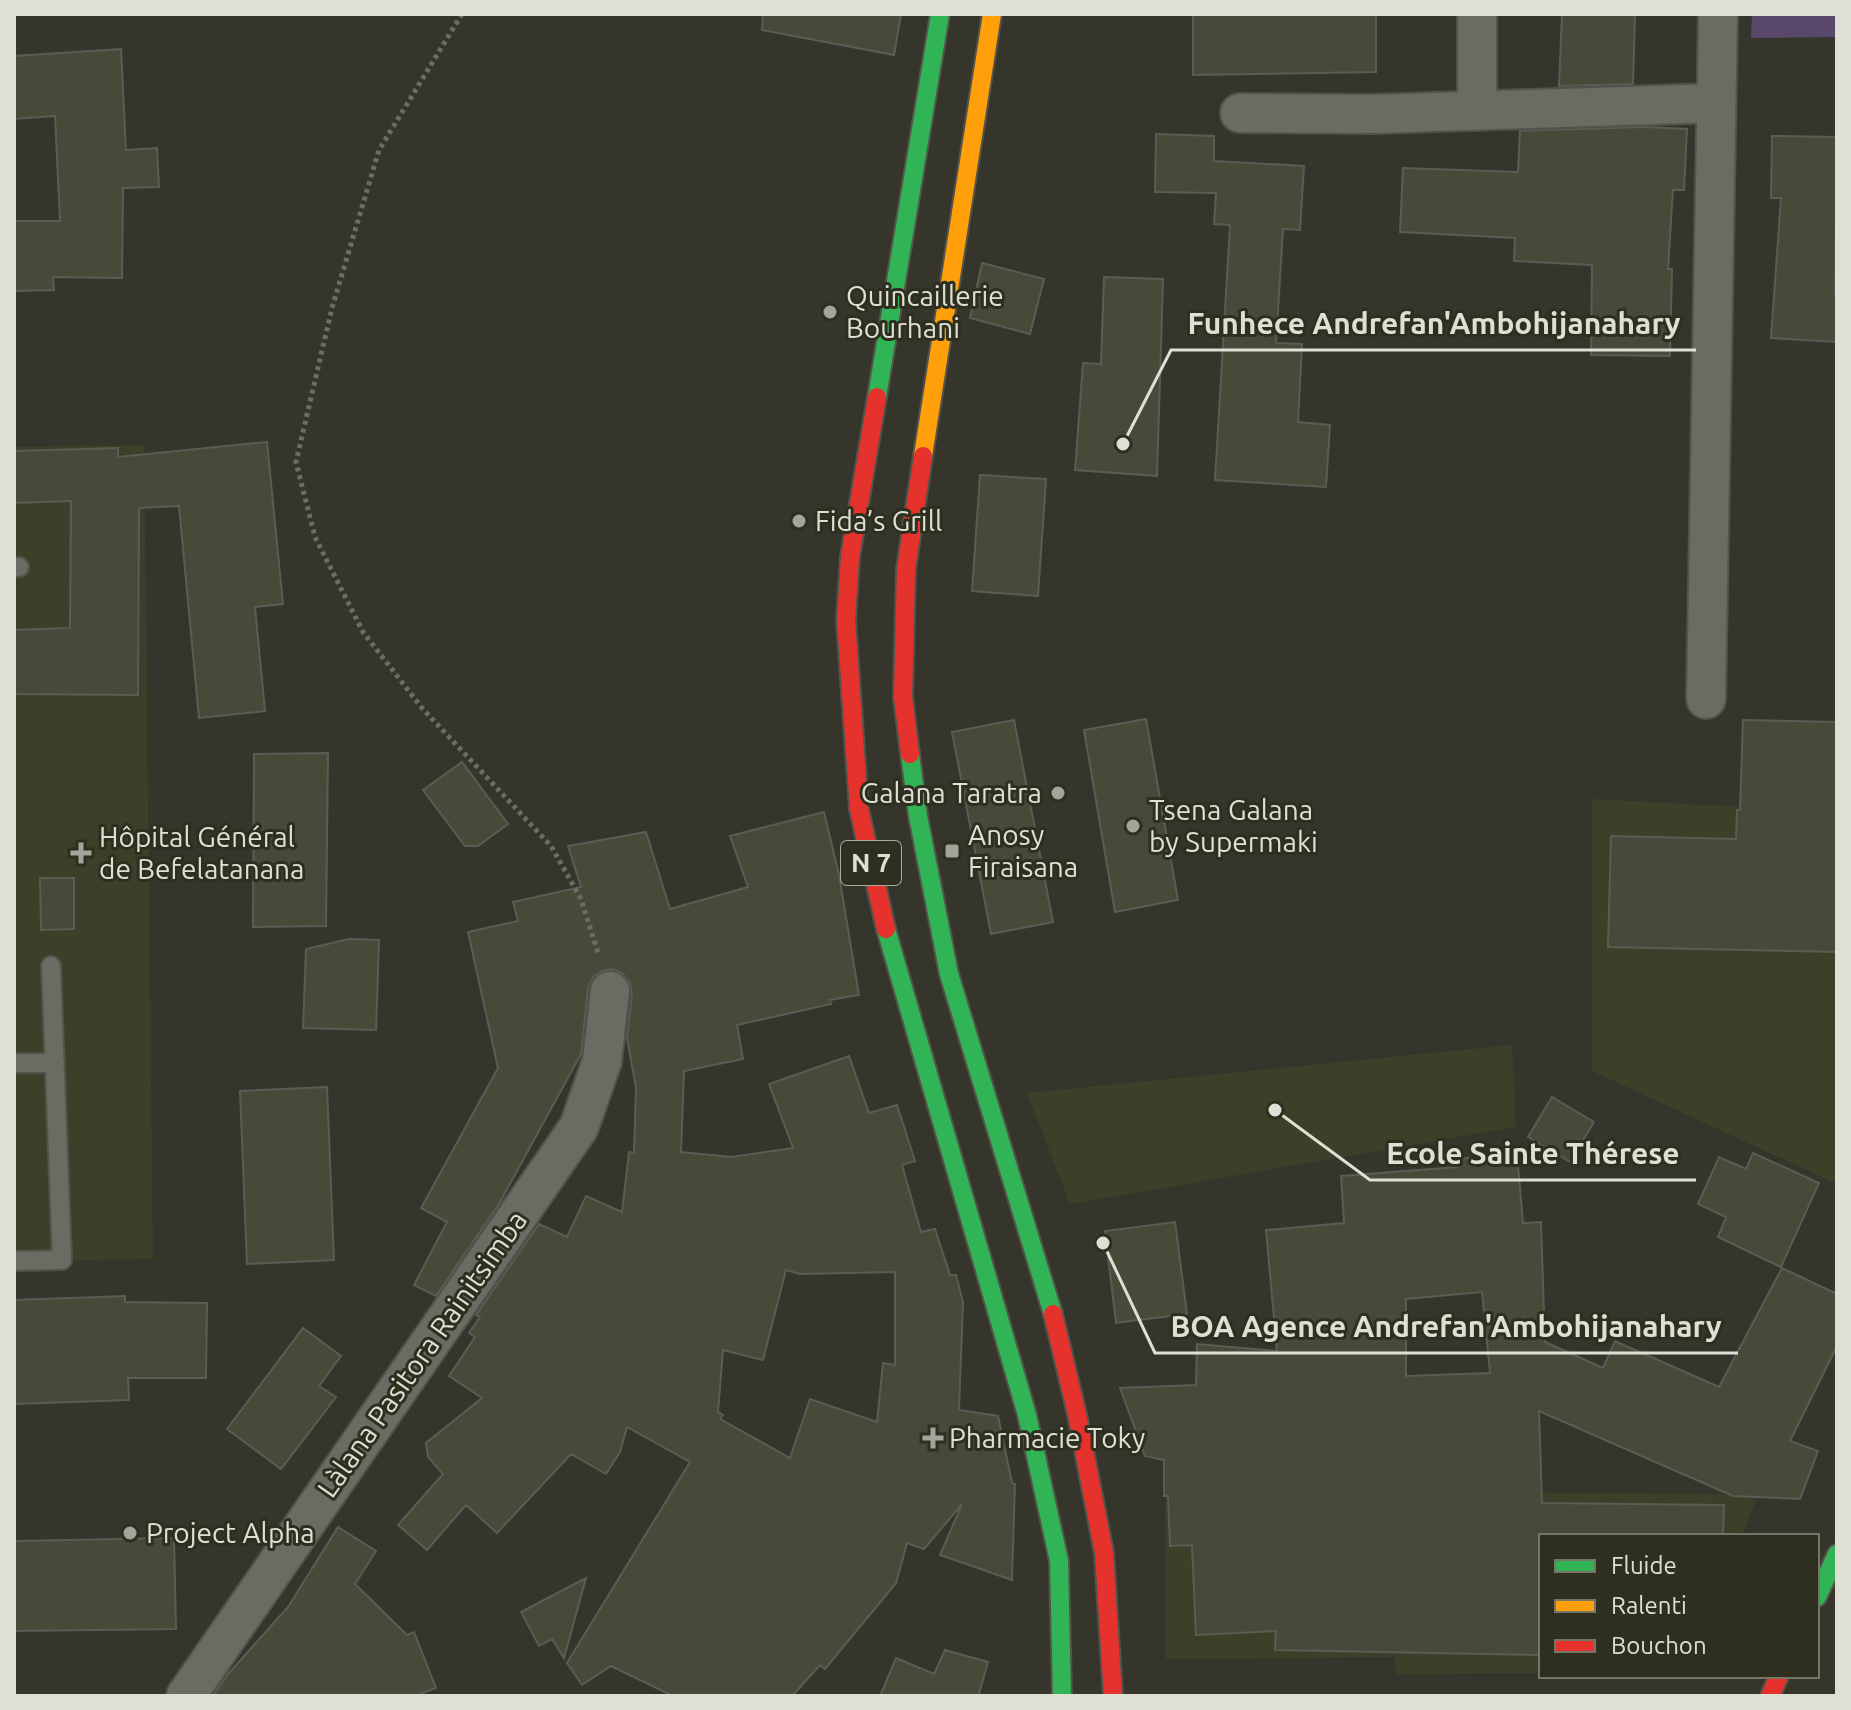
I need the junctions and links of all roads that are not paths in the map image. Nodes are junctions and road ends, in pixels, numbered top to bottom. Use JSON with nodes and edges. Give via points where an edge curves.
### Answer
{"nodes":[{"id":1,"x":940,"y":14,"type":"edge"},
{"id":2,"x":992,"y":14,"type":"edge"},
{"id":3,"x":1477,"y":14,"type":"edge"},
{"id":4,"x":1718,"y":14,"type":"edge"},
{"id":5,"x":1716,"y":103,"type":"junction"},
{"id":6,"x":1477,"y":111,"type":"junction"},
{"id":7,"x":1240,"y":113,"type":"dead end"},
{"id":8,"x":851,"y":692,"type":"junction"},
{"id":9,"x":903,"y":697,"type":"junction"},
{"id":10,"x":1706,"y":699,"type":"dead end"},
{"id":11,"x":51,"y":966,"type":"dead end"},
{"id":12,"x":610,"y":991,"type":"road end"},
{"id":13,"x":14,"y":1063,"type":"edge"},
{"id":14,"x":55,"y":1063,"type":"junction"},
{"id":15,"x":14,"y":1261,"type":"edge"},
{"id":16,"x":1837,"y":1554,"type":"edge"},
{"id":17,"x":1819,"y":1593,"type":"edge"},
{"id":18,"x":186,"y":1696,"type":"edge"},
{"id":19,"x":1062,"y":1696,"type":"edge"},
{"id":20,"x":1113,"y":1696,"type":"edge"}],
"edges":[{"from":1,"to":8,"type":"main road","number":"N 7","via":[[850,557],[846,620]]},
{"from":2,"to":9,"type":"main road","number":"N 7","via":[[906,569]]},
{"from":3,"to":6,"type":"street"},
{"from":4,"to":5,"type":"street"},
{"from":5,"to":6,"type":"street"},
{"from":5,"to":10,"type":"street"},
{"from":6,"to":7,"type":"street"},
{"from":8,"to":9,"type":"street"},
{"from":8,"to":19,"type":"main road","number":"N 7","via":[[859,809],[892,955],[1027,1415],[1059,1561]]},
{"from":9,"to":20,"type":"main road","number":"N 7","via":[[918,816],[949,974],[1046,1287],[1077,1414],[1104,1553]]},
{"from":11,"to":14,"type":"lane"},
{"from":12,"to":18,"type":"street","name":"Làlana Pasitora Rainitsimba","via":[[602,1061],[579,1127]]},
{"from":13,"to":14,"type":"lane"},
{"from":14,"to":15,"type":"lane","via":[[62,1260]]},
{"from":16,"to":17,"type":"main road"}]}
